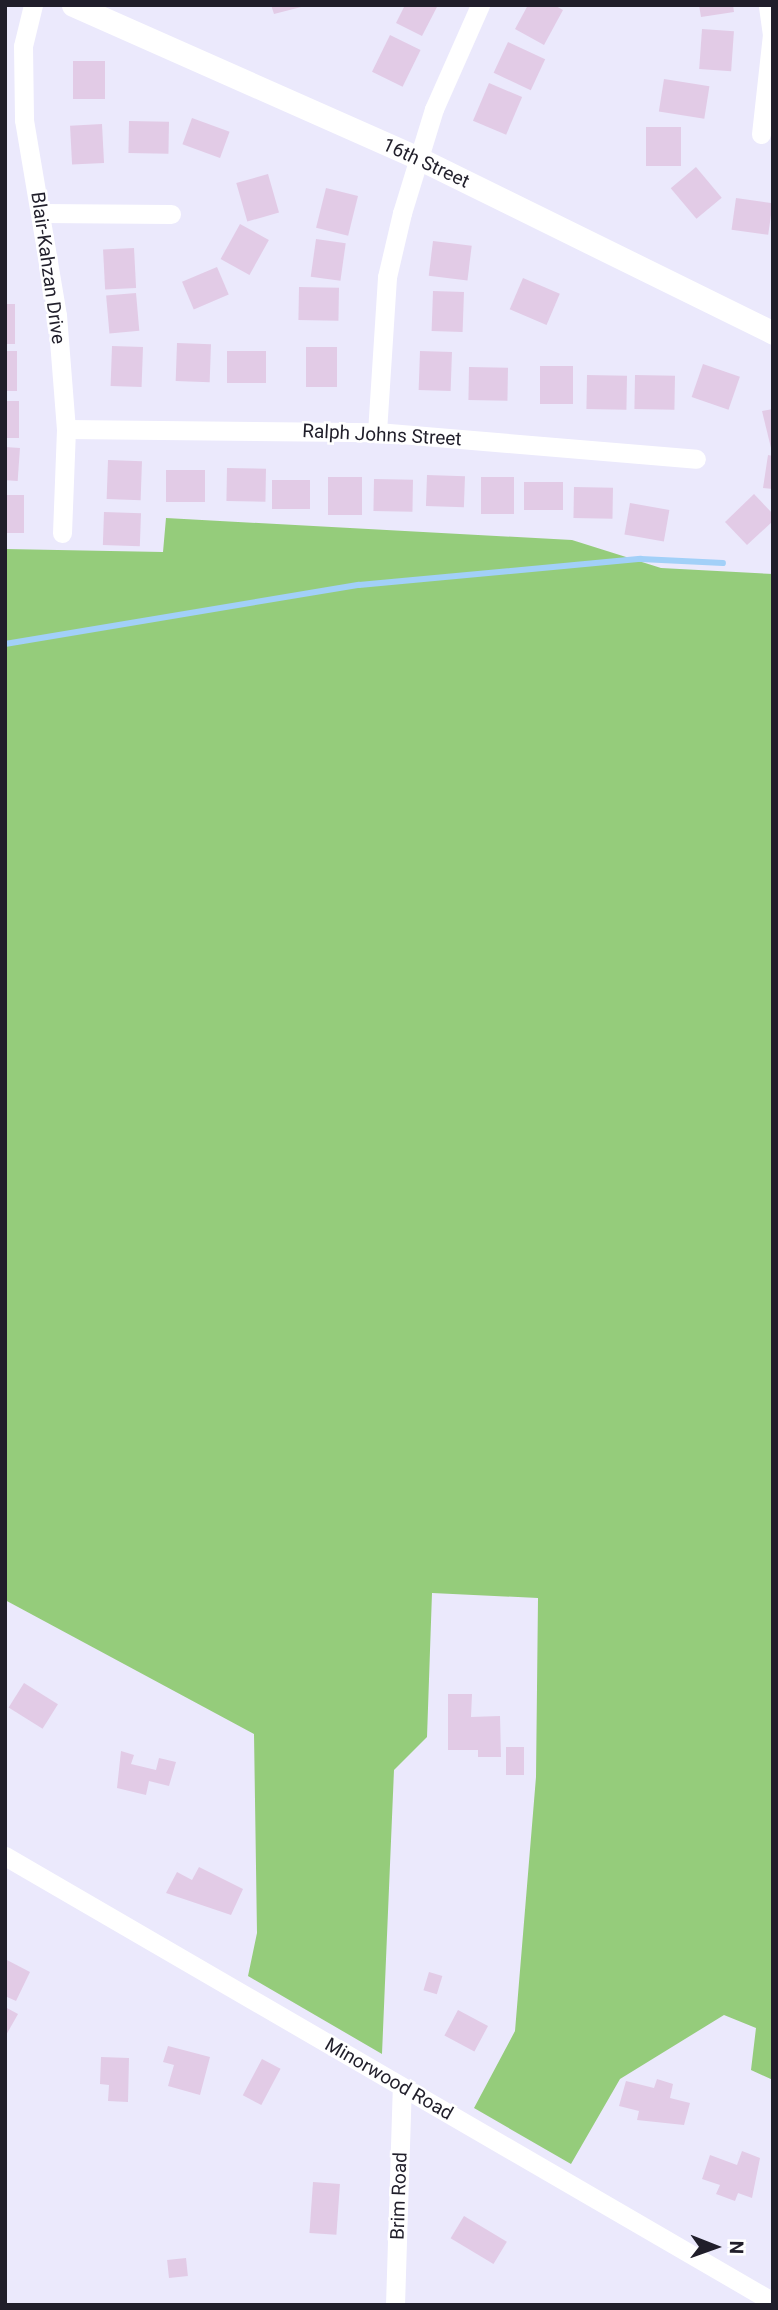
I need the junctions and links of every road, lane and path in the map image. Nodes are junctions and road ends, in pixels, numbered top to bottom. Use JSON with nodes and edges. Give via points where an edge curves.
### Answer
{"nodes":[{"id":1,"x":33,"y":5,"type":"edge"},
{"id":2,"x":73,"y":5,"type":"edge"},
{"id":3,"x":481,"y":5,"type":"edge"},
{"id":4,"x":768,"y":5,"type":"edge"},
{"id":5,"x":761,"y":134,"type":"dead end"},
{"id":6,"x":418,"y":158,"type":"junction"},
{"id":7,"x":42,"y":213,"type":"junction"},
{"id":8,"x":171,"y":214,"type":"dead end"},
{"id":9,"x":773,"y":333,"type":"edge"},
{"id":10,"x":66,"y":429,"type":"junction"},
{"id":11,"x":377,"y":432,"type":"junction"},
{"id":12,"x":696,"y":459,"type":"dead end"},
{"id":13,"x":62,"y":533,"type":"dead end"},
{"id":14,"x":5,"y":1856,"type":"edge"},
{"id":15,"x":402,"y":2087,"type":"junction"},
{"id":16,"x":773,"y":2302,"type":"edge"},
{"id":17,"x":395,"y":2305,"type":"edge"}],
"edges":[{"from":1,"to":7,"type":"street","name":"Blair-Kahzan Drive","via":[[23,46],[24,120]]},
{"from":2,"to":6,"type":"street","name":"16th Street"},
{"from":3,"to":6,"type":"street","via":[[434,109]]},
{"from":4,"to":5,"type":"street","via":[[772,36]]},
{"from":6,"to":9,"type":"street","name":"16th Street"},
{"from":6,"to":11,"type":"street","via":[[387,277]]},
{"from":7,"to":8,"type":"street"},
{"from":7,"to":10,"type":"street","name":"Blair-Kahzan Drive"},
{"from":10,"to":11,"type":"street","name":"Ralph Johns Street"},
{"from":10,"to":13,"type":"street","name":"Blair-Kahzan Drive"},
{"from":11,"to":12,"type":"street","name":"Ralph Johns Street"},
{"from":14,"to":15,"type":"street","name":"Minorwood Road"},
{"from":15,"to":16,"type":"street","name":"Minorwood Road"},
{"from":15,"to":17,"type":"street","name":"Brim Road"}]}
